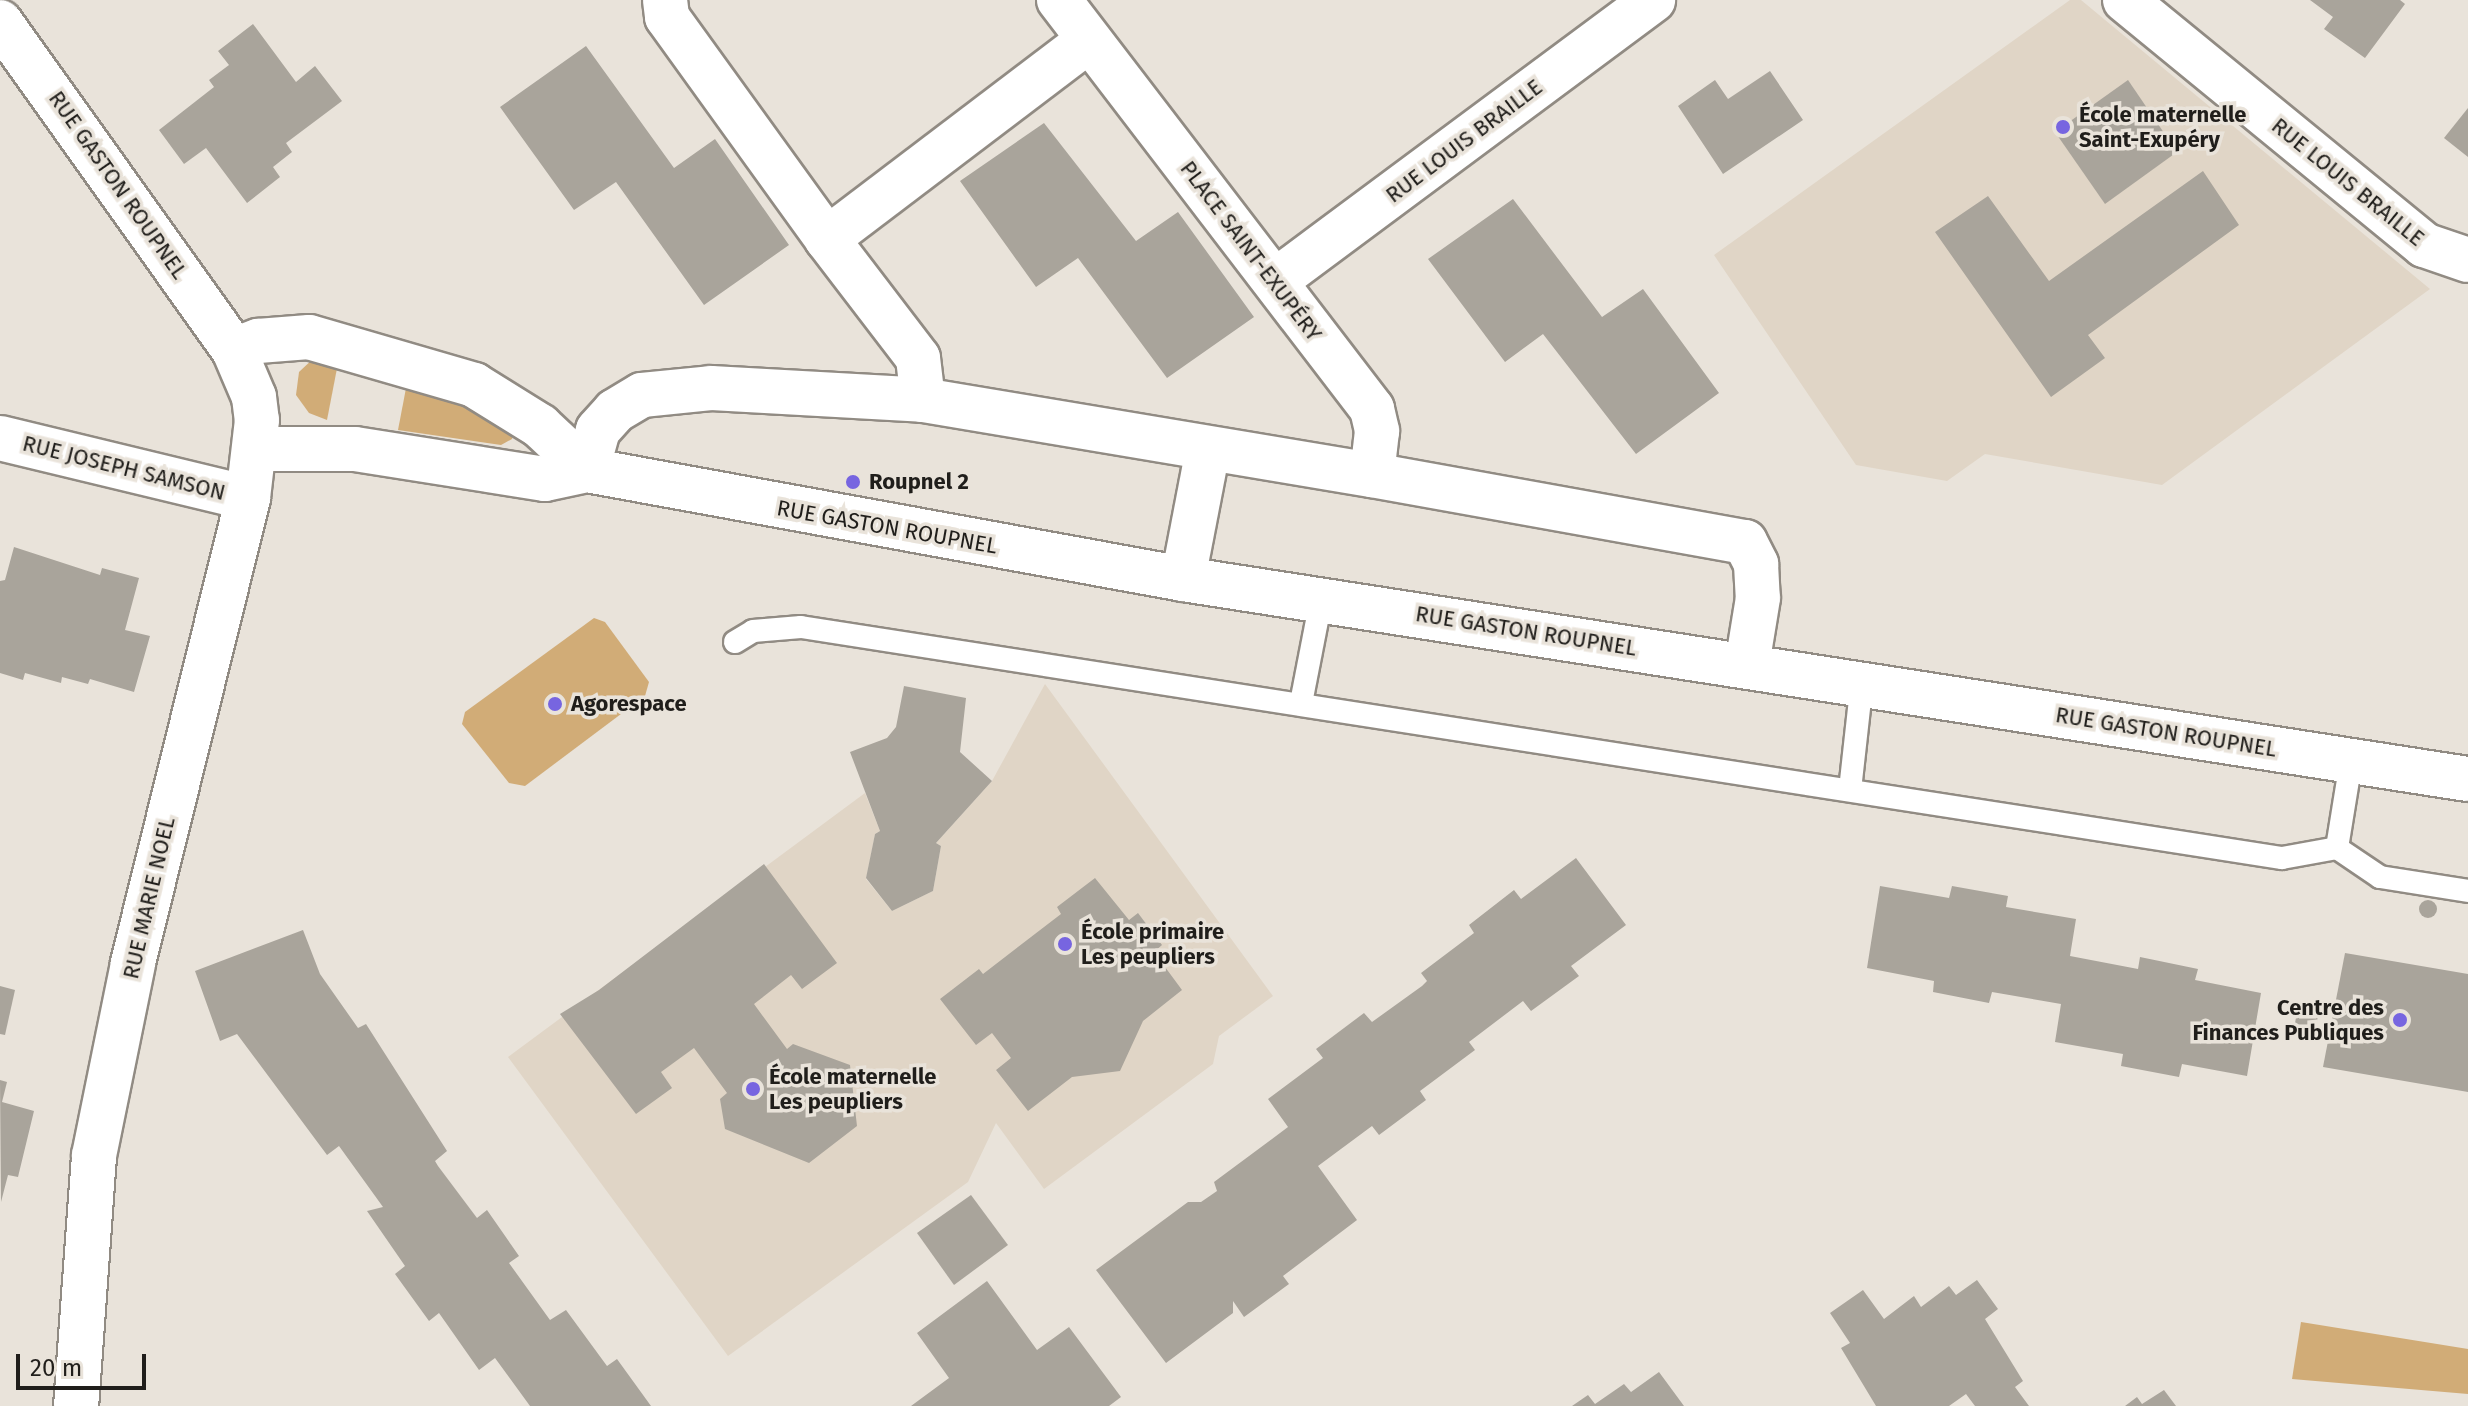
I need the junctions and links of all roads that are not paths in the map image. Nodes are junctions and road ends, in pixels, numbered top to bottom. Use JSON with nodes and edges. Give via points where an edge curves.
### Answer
{"nodes":[{"id":1,"x":665,"y":0,"type":"edge"},
{"id":2,"x":1059,"y":0,"type":"edge"},
{"id":3,"x":1653,"y":0,"type":"edge"},
{"id":4,"x":2125,"y":0,"type":"edge"},
{"id":5,"x":0,"y":22,"type":"edge"},
{"id":6,"x":1088,"y":41,"type":"junction"},
{"id":7,"x":827,"y":239,"type":"junction"},
{"id":8,"x":2468,"y":260,"type":"edge"},
{"id":9,"x":1275,"y":281,"type":"junction"},
{"id":10,"x":234,"y":350,"type":"junction"},
{"id":11,"x":254,"y":397,"type":"joint"},
{"id":12,"x":923,"y":400,"type":"junction"},
{"id":13,"x":0,"y":438,"type":"edge"},
{"id":14,"x":256,"y":449,"type":"junction"},
{"id":15,"x":1208,"y":449,"type":"junction"},
{"id":16,"x":587,"y":470,"type":"junction"},
{"id":17,"x":1372,"y":475,"type":"junction"},
{"id":18,"x":248,"y":498,"type":"junction"},
{"id":19,"x":1183,"y":579,"type":"junction"},
{"id":20,"x":1321,"y":600,"type":"junction"},
{"id":21,"x":735,"y":642,"type":"dead end"},
{"id":22,"x":1747,"y":665,"type":"junction"},
{"id":23,"x":1862,"y":682,"type":"junction"},
{"id":24,"x":1301,"y":703,"type":"junction"},
{"id":25,"x":2351,"y":762,"type":"junction"},
{"id":26,"x":2468,"y":779,"type":"edge"},
{"id":27,"x":1850,"y":790,"type":"junction"},
{"id":28,"x":2337,"y":848,"type":"junction"},
{"id":29,"x":2468,"y":891,"type":"edge"},
{"id":30,"x":76,"y":1406,"type":"edge"}],
"edges":[{"from":1,"to":7,"type":"street","via":[[667,17]]},
{"from":2,"to":6,"type":"street","name":"PLACE SAINT-EXUPÉRY"},
{"from":3,"to":9,"type":"street","name":"RUE LOUIS BRAILLE"},
{"from":4,"to":8,"type":"street","name":"RUE LOUIS BRAILLE","via":[[2424,245]]},
{"from":5,"to":10,"type":"street","name":"RUE GASTON ROUPNEL"},
{"from":6,"to":7,"type":"street"},
{"from":6,"to":9,"type":"street","name":"PLACE SAINT-EXUPÉRY"},
{"from":7,"to":12,"type":"street","via":[[918,358]]},
{"from":9,"to":17,"type":"street","name":"PLACE SAINT-EXUPÉRY","via":[[1372,409],[1377,431]]},
{"from":10,"to":11,"type":"street","name":"RUE GASTON ROUPNEL"},
{"from":10,"to":16,"type":"street","via":[[258,341],[309,337],[474,385],[540,426]]},
{"from":11,"to":14,"type":"street","name":"RUE MARIE NOEL"},
{"from":12,"to":15,"type":"street"},
{"from":12,"to":16,"type":"street","via":[[711,388],[642,395],[615,411],[598,430]]},
{"from":13,"to":18,"type":"street","name":"RUE JOSEPH SAMSON"},
{"from":14,"to":16,"type":"street","name":"RUE GASTON ROUPNEL","via":[[355,449],[545,479]]},
{"from":14,"to":18,"type":"street","name":"RUE MARIE NOEL"},
{"from":15,"to":17,"type":"street"},
{"from":15,"to":19,"type":"street"},
{"from":16,"to":19,"type":"street","name":"RUE GASTON ROUPNEL"},
{"from":17,"to":22,"type":"street","via":[[1745,542],[1756,564],[1758,598]]},
{"from":18,"to":30,"type":"street","name":"RUE MARIE NOEL","via":[[136,949],[94,1156]]},
{"from":19,"to":20,"type":"street","name":"RUE GASTON ROUPNEL"},
{"from":20,"to":22,"type":"street","name":"RUE GASTON ROUPNEL"},
{"from":20,"to":24,"type":"lane"},
{"from":21,"to":24,"type":"lane","via":[[753,631],[801,627]]},
{"from":22,"to":23,"type":"street","name":"RUE GASTON ROUPNEL"},
{"from":23,"to":25,"type":"street","name":"RUE GASTON ROUPNEL"},
{"from":23,"to":27,"type":"lane"},
{"from":24,"to":27,"type":"lane"},
{"from":25,"to":26,"type":"street","name":"RUE GASTON ROUPNEL"},
{"from":25,"to":28,"type":"lane"},
{"from":27,"to":28,"type":"lane","via":[[2282,858]]},
{"from":28,"to":29,"type":"lane","via":[[2380,877]]}]}
